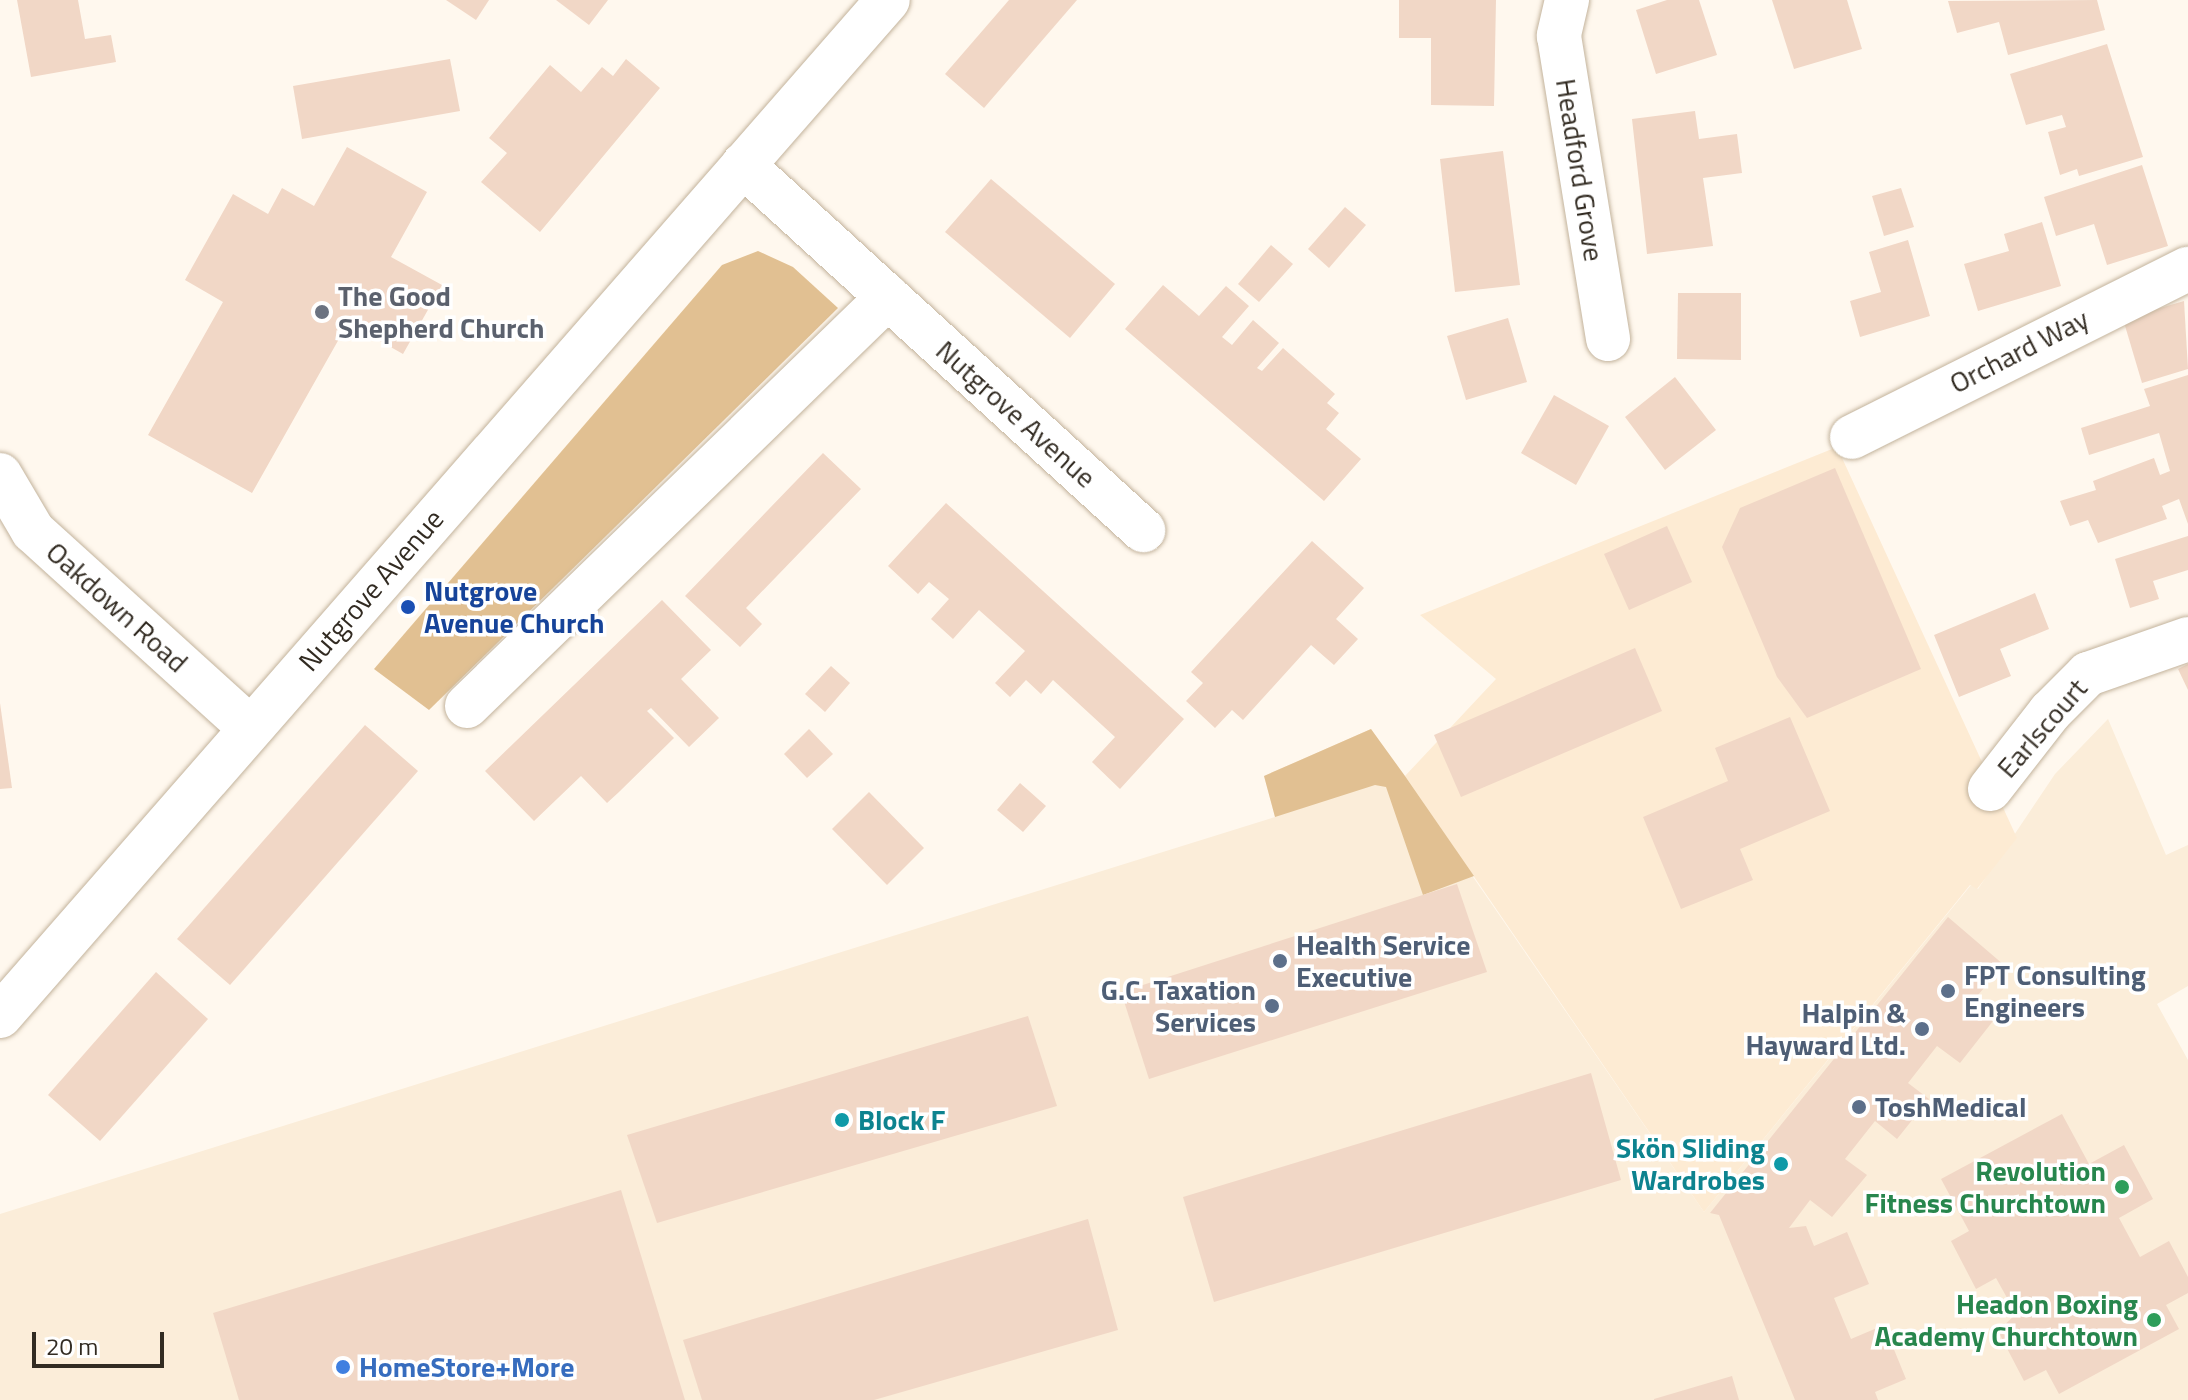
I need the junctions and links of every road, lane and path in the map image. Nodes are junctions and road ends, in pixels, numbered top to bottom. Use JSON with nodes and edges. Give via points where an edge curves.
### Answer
{"nodes":[{"id":1,"x":888,"y":0,"type":"edge"},
{"id":2,"x":1567,"y":0,"type":"edge"},
{"id":3,"x":743,"y":165,"type":"junction"},
{"id":4,"x":2188,"y":269,"type":"edge"},
{"id":5,"x":888,"y":297,"type":"junction"},
{"id":6,"x":1608,"y":339,"type":"dead end"},
{"id":7,"x":1852,"y":437,"type":"dead end"},
{"id":8,"x":0,"y":475,"type":"edge"},
{"id":9,"x":1143,"y":530,"type":"dead end"},
{"id":10,"x":2188,"y":639,"type":"edge"},
{"id":11,"x":467,"y":706,"type":"dead end"},
{"id":12,"x":250,"y":728,"type":"junction"},
{"id":13,"x":1990,"y":789,"type":"dead end"},
{"id":14,"x":0,"y":1016,"type":"edge"}],
"edges":[{"from":1,"to":3,"type":"street","name":"Nutgrove Avenue"},
{"from":2,"to":6,"type":"street","name":"Headford Grove","via":[[1559,36]]},
{"from":3,"to":5,"type":"street","name":"Nutgrove Avenue"},
{"from":3,"to":12,"type":"street","name":"Nutgrove Avenue"},
{"from":4,"to":7,"type":"street","name":"Orchard Way"},
{"from":5,"to":9,"type":"street","name":"Nutgrove Avenue"},
{"from":5,"to":11,"type":"street"},
{"from":8,"to":12,"type":"street","name":"Oakdown Road","via":[[33,531]]},
{"from":10,"to":13,"type":"street","name":"Earlscourt","via":[[2088,674],[2050,712]]},
{"from":12,"to":14,"type":"street","name":"Nutgrove Avenue"}]}
